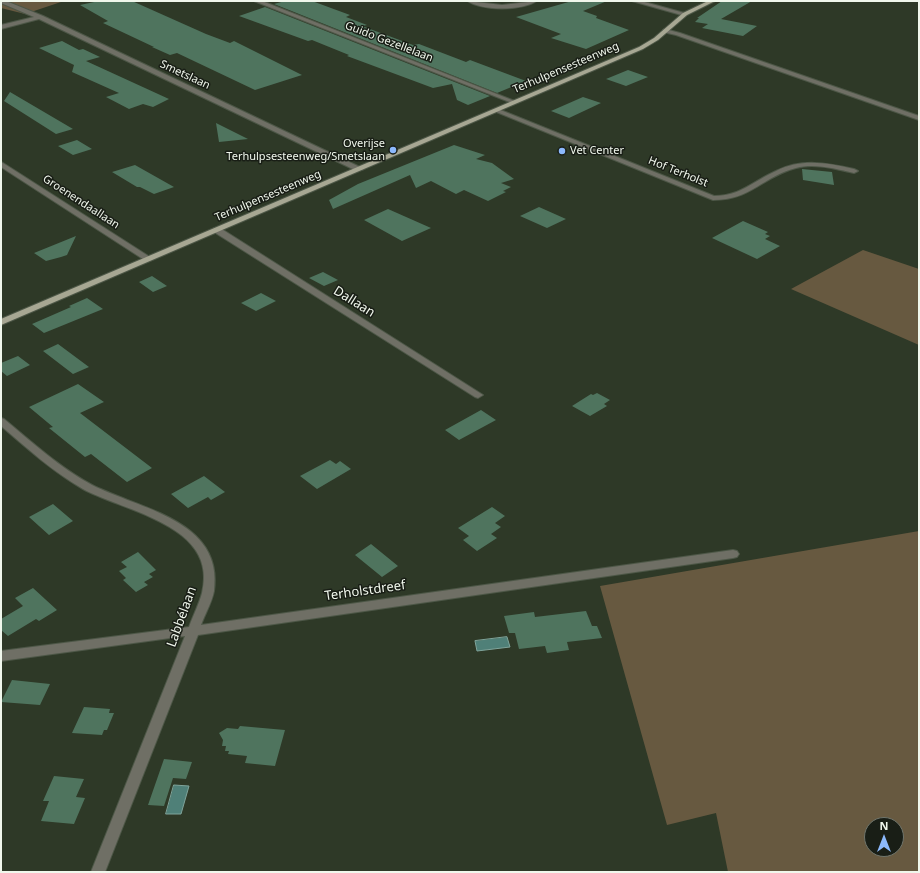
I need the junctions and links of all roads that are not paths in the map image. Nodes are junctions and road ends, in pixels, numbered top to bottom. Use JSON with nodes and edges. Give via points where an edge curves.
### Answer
{"nodes":[{"id":1,"x":1,"y":1,"type":"edge"},
{"id":2,"x":257,"y":1,"type":"edge"},
{"id":3,"x":470,"y":1,"type":"edge"},
{"id":4,"x":534,"y":1,"type":"edge"},
{"id":5,"x":635,"y":1,"type":"edge"},
{"id":6,"x":712,"y":1,"type":"edge"},
{"id":7,"x":685,"y":14,"type":"junction"},
{"id":8,"x":41,"y":17,"type":"junction"},
{"id":9,"x":1,"y":27,"type":"edge"},
{"id":10,"x":665,"y":31,"type":"junction"},
{"id":11,"x":514,"y":102,"type":"junction"},
{"id":12,"x":496,"y":110,"type":"junction"},
{"id":13,"x":919,"y":118,"type":"edge"},
{"id":14,"x":1,"y":164,"type":"edge"},
{"id":15,"x":360,"y":169,"type":"junction"},
{"id":16,"x":854,"y":171,"type":"dead end"},
{"id":17,"x":217,"y":230,"type":"junction"},
{"id":18,"x":148,"y":259,"type":"junction"},
{"id":19,"x":1,"y":322,"type":"edge"},
{"id":20,"x":478,"y":395,"type":"dead end"},
{"id":21,"x":1,"y":421,"type":"edge"},
{"id":22,"x":733,"y":554,"type":"dead end"},
{"id":23,"x":192,"y":632,"type":"junction"},
{"id":24,"x":1,"y":656,"type":"edge"},
{"id":25,"x":98,"y":872,"type":"edge"}],
"edges":[{"from":1,"to":8,"type":"street","name":"Smetslaan"},
{"from":2,"to":11,"type":"street","name":"Guido Gezellelaan"},
{"from":3,"to":4,"type":"street","via":[[499,8]]},
{"from":5,"to":7,"type":"street"},
{"from":6,"to":7,"type":"main road","name":"Terhulpensesteenweg"},
{"from":7,"to":10,"type":"main road","name":"Terhulpensesteenweg"},
{"from":8,"to":9,"type":"street"},
{"from":8,"to":15,"type":"street","name":"Smetslaan"},
{"from":10,"to":11,"type":"main road","name":"Terhulpensesteenweg","via":[[641,48]]},
{"from":10,"to":13,"type":"street"},
{"from":11,"to":12,"type":"main road","name":"Terhulpensesteenweg"},
{"from":12,"to":15,"type":"main road","name":"Terhulpensesteenweg"},
{"from":12,"to":16,"type":"street","name":"Hof Terholst","via":[[713,198],[727,199],[738,196],[775,174],[804,164],[824,164]]},
{"from":14,"to":18,"type":"street","name":"Groenendaallaan"},
{"from":15,"to":17,"type":"main road","name":"Terhulpensesteenweg"},
{"from":17,"to":18,"type":"main road","name":"Terhulpensesteenweg"},
{"from":17,"to":20,"type":"street","name":"Dallaan"},
{"from":18,"to":19,"type":"main road","name":"Terhulpensesteenweg"},
{"from":21,"to":23,"type":"street","name":"Labbélaan","via":[[35,450],[89,487],[141,508],[181,529],[198,544],[207,560],[210,576],[208,592]]},
{"from":22,"to":23,"type":"street","name":"Terholstdreef"},
{"from":23,"to":24,"type":"street","name":"Terholstdreef"},
{"from":23,"to":25,"type":"street","name":"Labbélaan"}]}
